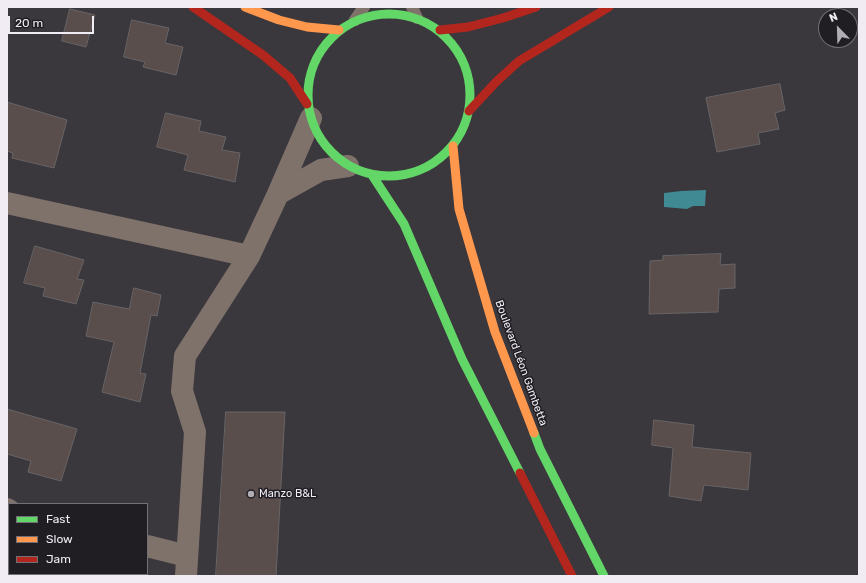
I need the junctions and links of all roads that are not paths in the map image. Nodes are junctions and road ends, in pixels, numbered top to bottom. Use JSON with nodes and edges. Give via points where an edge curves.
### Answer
{"nodes":[{"id":1,"x":193,"y":7,"type":"edge"},
{"id":2,"x":245,"y":7,"type":"edge"},
{"id":3,"x":364,"y":7,"type":"edge"},
{"id":4,"x":536,"y":7,"type":"edge"},
{"id":5,"x":609,"y":7,"type":"edge"},
{"id":6,"x":415,"y":12,"type":"edge"},
{"id":7,"x":355,"y":20,"type":"junction"},
{"id":8,"x":339,"y":30,"type":"junction"},
{"id":9,"x":440,"y":30,"type":"junction"},
{"id":10,"x":309,"y":111,"type":"junction"},
{"id":11,"x":469,"y":111,"type":"junction"},
{"id":12,"x":453,"y":146,"type":"junction"},
{"id":13,"x":348,"y":166,"type":"junction"},
{"id":14,"x":372,"y":175,"type":"junction"},
{"id":15,"x":278,"y":194,"type":"junction"},
{"id":16,"x":7,"y":203,"type":"edge"},
{"id":17,"x":249,"y":256,"type":"junction"},
{"id":18,"x":148,"y":546,"type":"edge"},
{"id":19,"x":187,"y":566,"type":"edge"},
{"id":20,"x":572,"y":576,"type":"edge"},
{"id":21,"x":604,"y":576,"type":"edge"}],
"edges":[{"from":1,"to":10,"type":"main road","via":[[263,55],[290,78]]},
{"from":2,"to":8,"type":"main road","via":[[307,27]]},
{"from":3,"to":7,"type":"lane"},
{"from":4,"to":9,"type":"main road","via":[[468,27]]},
{"from":5,"to":11,"type":"main road","via":[[519,61]]},
{"from":6,"to":7,"type":"main road","via":[[375,14]]},
{"from":6,"to":9,"type":"main road"},
{"from":7,"to":8,"type":"main road"},
{"from":8,"to":10,"type":"main road","via":[[324,45],[314,63],[308,83]]},
{"from":9,"to":11,"type":"main road","via":[[455,46],[466,66],[471,88]]},
{"from":10,"to":13,"type":"main road","via":[[319,137],[332,153]]},
{"from":10,"to":15,"type":"street"},
{"from":11,"to":12,"type":"main road","via":[[463,130]]},
{"from":12,"to":14,"type":"main road","via":[[437,162],[417,172],[394,176]]},
{"from":12,"to":21,"type":"main road","name":"Boulevard Léon Gambetta","via":[[459,210],[494,332],[540,449]]},
{"from":13,"to":14,"type":"main road"},
{"from":13,"to":15,"type":"street","via":[[321,170]]},
{"from":14,"to":20,"type":"main road","via":[[404,224],[462,359]]},
{"from":15,"to":17,"type":"street"},
{"from":16,"to":17,"type":"street"},
{"from":17,"to":19,"type":"street","via":[[185,356],[182,391],[195,432]]},
{"from":18,"to":19,"type":"street"}]}
